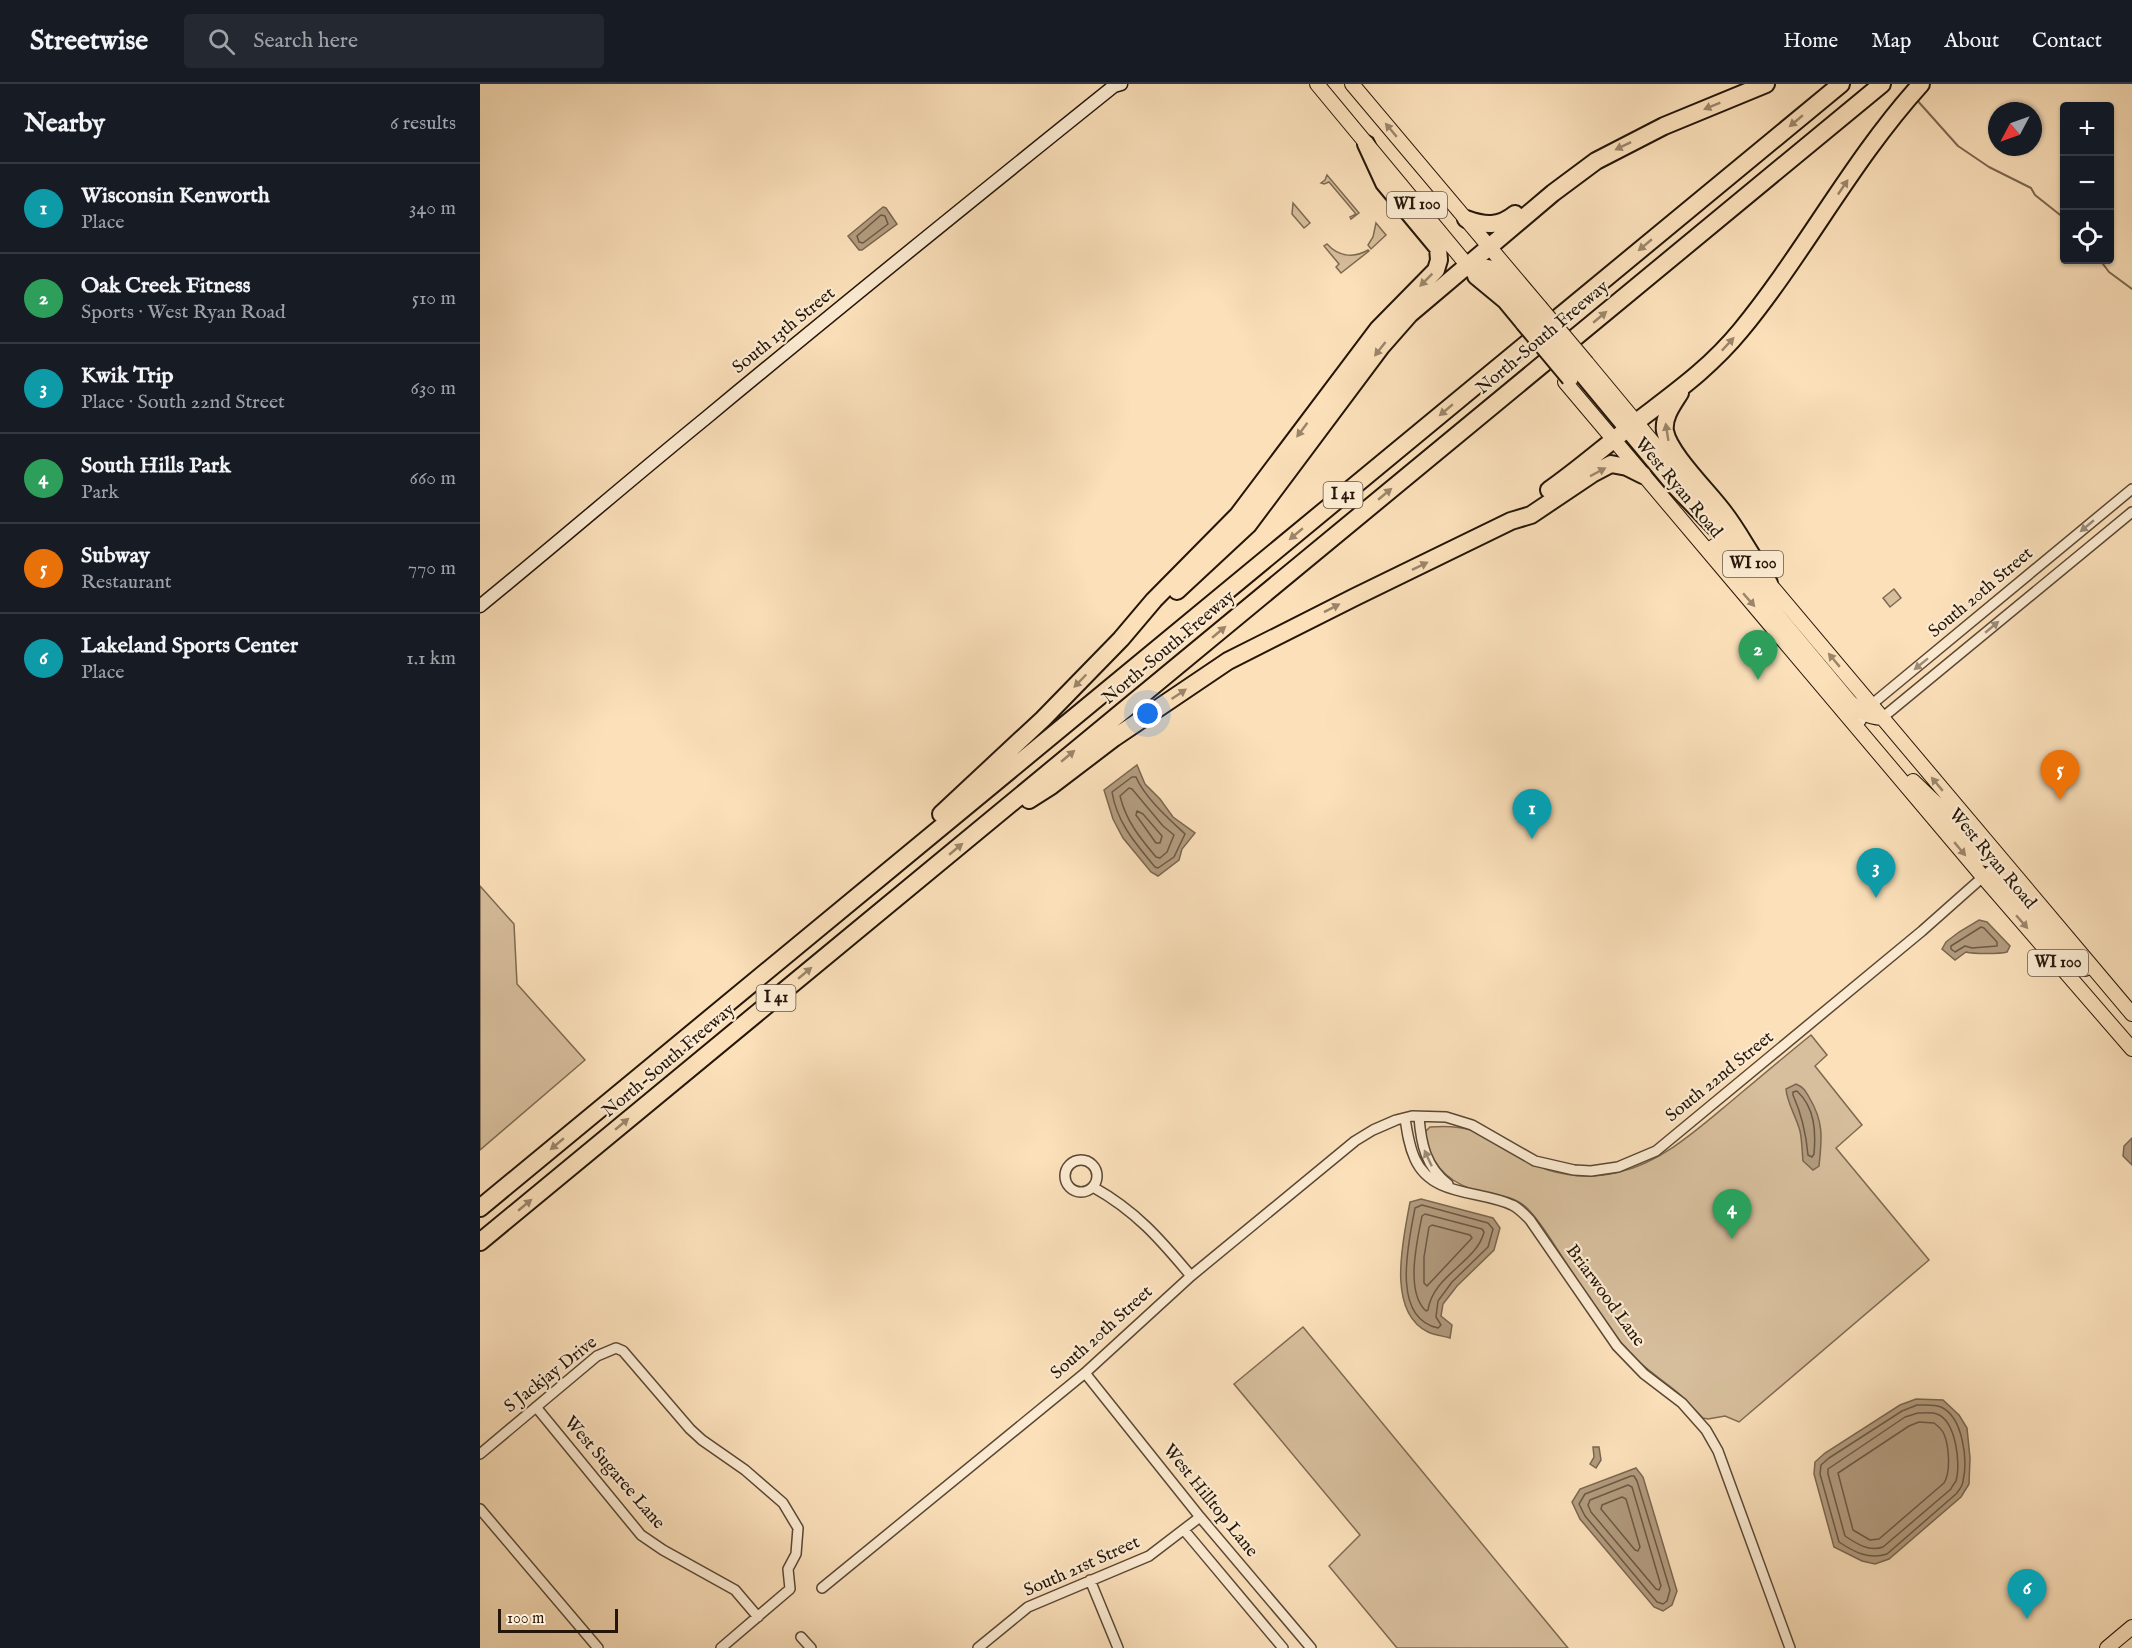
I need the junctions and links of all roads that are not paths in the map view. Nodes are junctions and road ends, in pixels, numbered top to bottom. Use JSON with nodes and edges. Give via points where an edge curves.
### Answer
{"nodes":[{"id":1,"x":1317,"y":84,"type":"edge"},
{"id":2,"x":1352,"y":84,"type":"edge"},
{"id":3,"x":1766,"y":84,"type":"edge"},
{"id":4,"x":1841,"y":84,"type":"edge"},
{"id":5,"x":1921,"y":84,"type":"edge"},
{"id":6,"x":1117,"y":85,"type":"edge"},
{"id":7,"x":1881,"y":85,"type":"edge"},
{"id":8,"x":1366,"y":144,"type":"junction"},
{"id":9,"x":1596,"y":161,"type":"junction"},
{"id":10,"x":1466,"y":219,"type":"junction"},
{"id":11,"x":1489,"y":246,"type":"junction"},
{"id":12,"x":1472,"y":271,"type":"junction"},
{"id":13,"x":1529,"y":318,"type":"junction"},
{"id":14,"x":1575,"y":373,"type":"junction"},
{"id":15,"x":1686,"y":385,"type":"junction"},
{"id":16,"x":1629,"y":425,"type":"junction"},
{"id":17,"x":1614,"y":440,"type":"junction"},
{"id":18,"x":1643,"y":475,"type":"junction"},
{"id":19,"x":2132,"y":489,"type":"edge"},
{"id":20,"x":2132,"y":512,"type":"edge"},
{"id":21,"x":1511,"y":521,"type":"junction"},
{"id":22,"x":1769,"y":583,"type":"junction"},
{"id":23,"x":480,"y":606,"type":"edge"},
{"id":24,"x":1121,"y":639,"type":"junction"},
{"id":25,"x":1864,"y":715,"type":"junction"},
{"id":26,"x":1882,"y":718,"type":"junction"},
{"id":27,"x":1885,"y":760,"type":"junction"},
{"id":28,"x":975,"y":834,"type":"junction"},
{"id":29,"x":2002,"y":860,"type":"junction"},
{"id":30,"x":1984,"y":878,"type":"junction"},
{"id":31,"x":845,"y":906,"type":"junction"},
{"id":32,"x":2116,"y":995,"type":"junction"},
{"id":33,"x":2094,"y":1005,"type":"junction"},
{"id":34,"x":2132,"y":1014,"type":"edge"},
{"id":35,"x":2132,"y":1037,"type":"edge"},
{"id":36,"x":2132,"y":1049,"type":"edge"},
{"id":37,"x":1412,"y":1117,"type":"junction"},
{"id":38,"x":1093,"y":1187,"type":"dead end"},
{"id":39,"x":480,"y":1208,"type":"edge"},
{"id":40,"x":480,"y":1242,"type":"edge"},
{"id":41,"x":1191,"y":1276,"type":"junction"},
{"id":42,"x":1085,"y":1373,"type":"junction"},
{"id":43,"x":536,"y":1407,"type":"junction"},
{"id":44,"x":480,"y":1454,"type":"edge"},
{"id":45,"x":480,"y":1509,"type":"edge"},
{"id":46,"x":1200,"y":1517,"type":"junction"},
{"id":47,"x":1184,"y":1530,"type":"junction"},
{"id":48,"x":1090,"y":1580,"type":"junction"},
{"id":49,"x":822,"y":1588,"type":"dead end"},
{"id":50,"x":758,"y":1617,"type":"junction"},
{"id":51,"x":2132,"y":1627,"type":"edge"},
{"id":52,"x":801,"y":1637,"type":"dead end"},
{"id":53,"x":598,"y":1648,"type":"edge"},
{"id":54,"x":721,"y":1648,"type":"edge"},
{"id":55,"x":811,"y":1648,"type":"edge"},
{"id":56,"x":978,"y":1648,"type":"edge"},
{"id":57,"x":1119,"y":1648,"type":"edge"},
{"id":58,"x":1283,"y":1648,"type":"edge"},
{"id":59,"x":1311,"y":1648,"type":"edge"},
{"id":60,"x":1790,"y":1648,"type":"edge"},
{"id":61,"x":2106,"y":1648,"type":"edge"}],
"edges":[{"from":1,"to":8,"type":"main road","number":"WI 100"},
{"from":10,"to":2,"type":"main road","name":"West Ryan Road","number":"WI 100","one_way":true},
{"from":3,"to":9,"type":"highway","one_way":true,"via":[[1664,126]]},
{"from":4,"to":31,"type":"highway","name":"North-South Freeway","number":"I 41","one_way":true},
{"from":15,"to":5,"type":"highway","one_way":true,"via":[[1740,332],[1859,162]]},
{"from":6,"to":23,"type":"street","name":"South 13th Street"},
{"from":28,"to":7,"type":"highway","name":"North-South Freeway","number":"I 41","one_way":true},
{"from":8,"to":12,"type":"main road","number":"WI 100"},
{"from":8,"to":24,"type":"highway","one_way":true,"via":[[1384,183],[1438,248],[1436,270],[1378,329],[1238,515]]},
{"from":9,"to":10,"type":"highway","via":[[1573,170],[1502,223],[1479,224]]},
{"from":9,"to":11,"type":"highway"},
{"from":10,"to":11,"type":"main road","name":"West Ryan Road","number":"WI 100"},
{"from":11,"to":12,"type":"highway"},
{"from":11,"to":13,"type":"main road","name":"West Ryan Road","number":"WI 100"},
{"from":12,"to":13,"type":"highway"},
{"from":12,"to":24,"type":"highway","one_way":true,"via":[[1410,314],[1248,525]]},
{"from":13,"to":14,"type":"highway","bridge":true},
{"from":13,"to":14,"type":"main road","name":"West Ryan Road","number":"WI 100","bridge":true},
{"from":14,"to":16,"type":"main road","name":"West Ryan Road","number":"WI 100"},
{"from":14,"to":16,"type":"highway","via":[[1604,418]]},
{"from":14,"to":17,"type":"main road","name":"West Ryan Road","number":"WI 100"},
{"from":15,"to":16,"type":"highway"},
{"from":22,"to":15,"type":"highway","one_way":true,"via":[[1725,514],[1671,447],[1665,433],[1671,407]]},
{"from":16,"to":17,"type":"highway"},
{"from":16,"to":22,"type":"highway","via":[[1676,487]]},
{"from":17,"to":18,"type":"main road","name":"West Ryan Road","number":"WI 100"},
{"from":17,"to":21,"type":"highway"},
{"from":21,"to":18,"type":"highway","one_way":true,"via":[[1531,515],[1611,464]]},
{"from":18,"to":25,"type":"main road","name":"West Ryan Road","number":"WI 100","one_way":true},
{"from":19,"to":25,"type":"street","name":"South 20th Street","one_way":true},
{"from":26,"to":20,"type":"street","name":"South 20th Street","one_way":true},
{"from":28,"to":21,"type":"highway","one_way":true,"via":[[1051,786],[1228,661]]},
{"from":25,"to":22,"type":"main road","name":"West Ryan Road","number":"WI 100","one_way":true},
{"from":24,"to":31,"type":"highway","one_way":true,"via":[[1043,719]]},
{"from":25,"to":26,"type":"main road"},
{"from":25,"to":27,"type":"main road","name":"West Ryan Road","number":"WI 100"},
{"from":29,"to":26,"type":"main road","name":"West Ryan Road","number":"WI 100","one_way":true},
{"from":27,"to":29,"type":"main road","via":[[1941,808],[1986,859]]},
{"from":27,"to":30,"type":"main road","name":"West Ryan Road","number":"WI 100","one_way":true},
{"from":40,"to":28,"type":"highway","name":"North-South Freeway","number":"I 41","one_way":true},
{"from":29,"to":30,"type":"street","name":"South 22nd Street"},
{"from":29,"to":32,"type":"main road","name":"West Ryan Road","number":"WI 100"},
{"from":30,"to":32,"type":"main road","via":[[2002,880],[2058,944]]},
{"from":30,"to":33,"type":"main road","name":"West Ryan Road","number":"WI 100","one_way":true},
{"from":30,"to":37,"type":"street","name":"South 22nd Street","via":[[1646,1157],[1591,1171],[1558,1167],[1529,1158],[1472,1125],[1446,1118]]},
{"from":31,"to":39,"type":"highway","name":"North-South Freeway","number":"I 41","one_way":true},
{"from":32,"to":34,"type":"main road","name":"West Ryan Road","number":"WI 100"},
{"from":33,"to":35,"type":"main road"},
{"from":33,"to":36,"type":"main road","name":"West Ryan Road","number":"WI 100"},
{"from":37,"to":41,"type":"street","name":"South 20th Street","via":[[1355,1140]]},
{"from":37,"to":60,"type":"street","name":"Briarwood Lane","via":[[1409,1141],[1415,1160],[1427,1177],[1442,1187],[1515,1206],[1530,1220],[1617,1346],[1644,1374],[1682,1402],[1706,1430],[1718,1451]]},
{"from":38,"to":41,"type":"street","via":[[1141,1219]]},
{"from":41,"to":42,"type":"street","name":"South 20th Street"},
{"from":42,"to":46,"type":"street","name":"West Hilltop Lane"},
{"from":42,"to":49,"type":"street","name":"South 20th Street"},
{"from":43,"to":44,"type":"street","name":"S Jackjay Drive"},
{"from":43,"to":50,"type":"street","name":"West Sugaree Lane","via":[[641,1535],[735,1590]]},
{"from":43,"to":50,"type":"street","name":"S Jackjay Drive","via":[[597,1356],[616,1348],[623,1351],[690,1429],[776,1496],[798,1528],[796,1554],[788,1569],[790,1589]]},
{"from":45,"to":53,"type":"street"},
{"from":46,"to":47,"type":"street","name":"South 21st Street"},
{"from":46,"to":59,"type":"street","name":"West Hilltop Lane"},
{"from":47,"to":48,"type":"street","name":"South 21st Street","via":[[1149,1556]]},
{"from":47,"to":58,"type":"street","name":"West Hilltop Lane"},
{"from":48,"to":56,"type":"street","name":"South 21st Street","via":[[1028,1607]]},
{"from":48,"to":57,"type":"street"},
{"from":50,"to":54,"type":"street"},
{"from":51,"to":61,"type":"main road"},
{"from":52,"to":55,"type":"street"}]}
